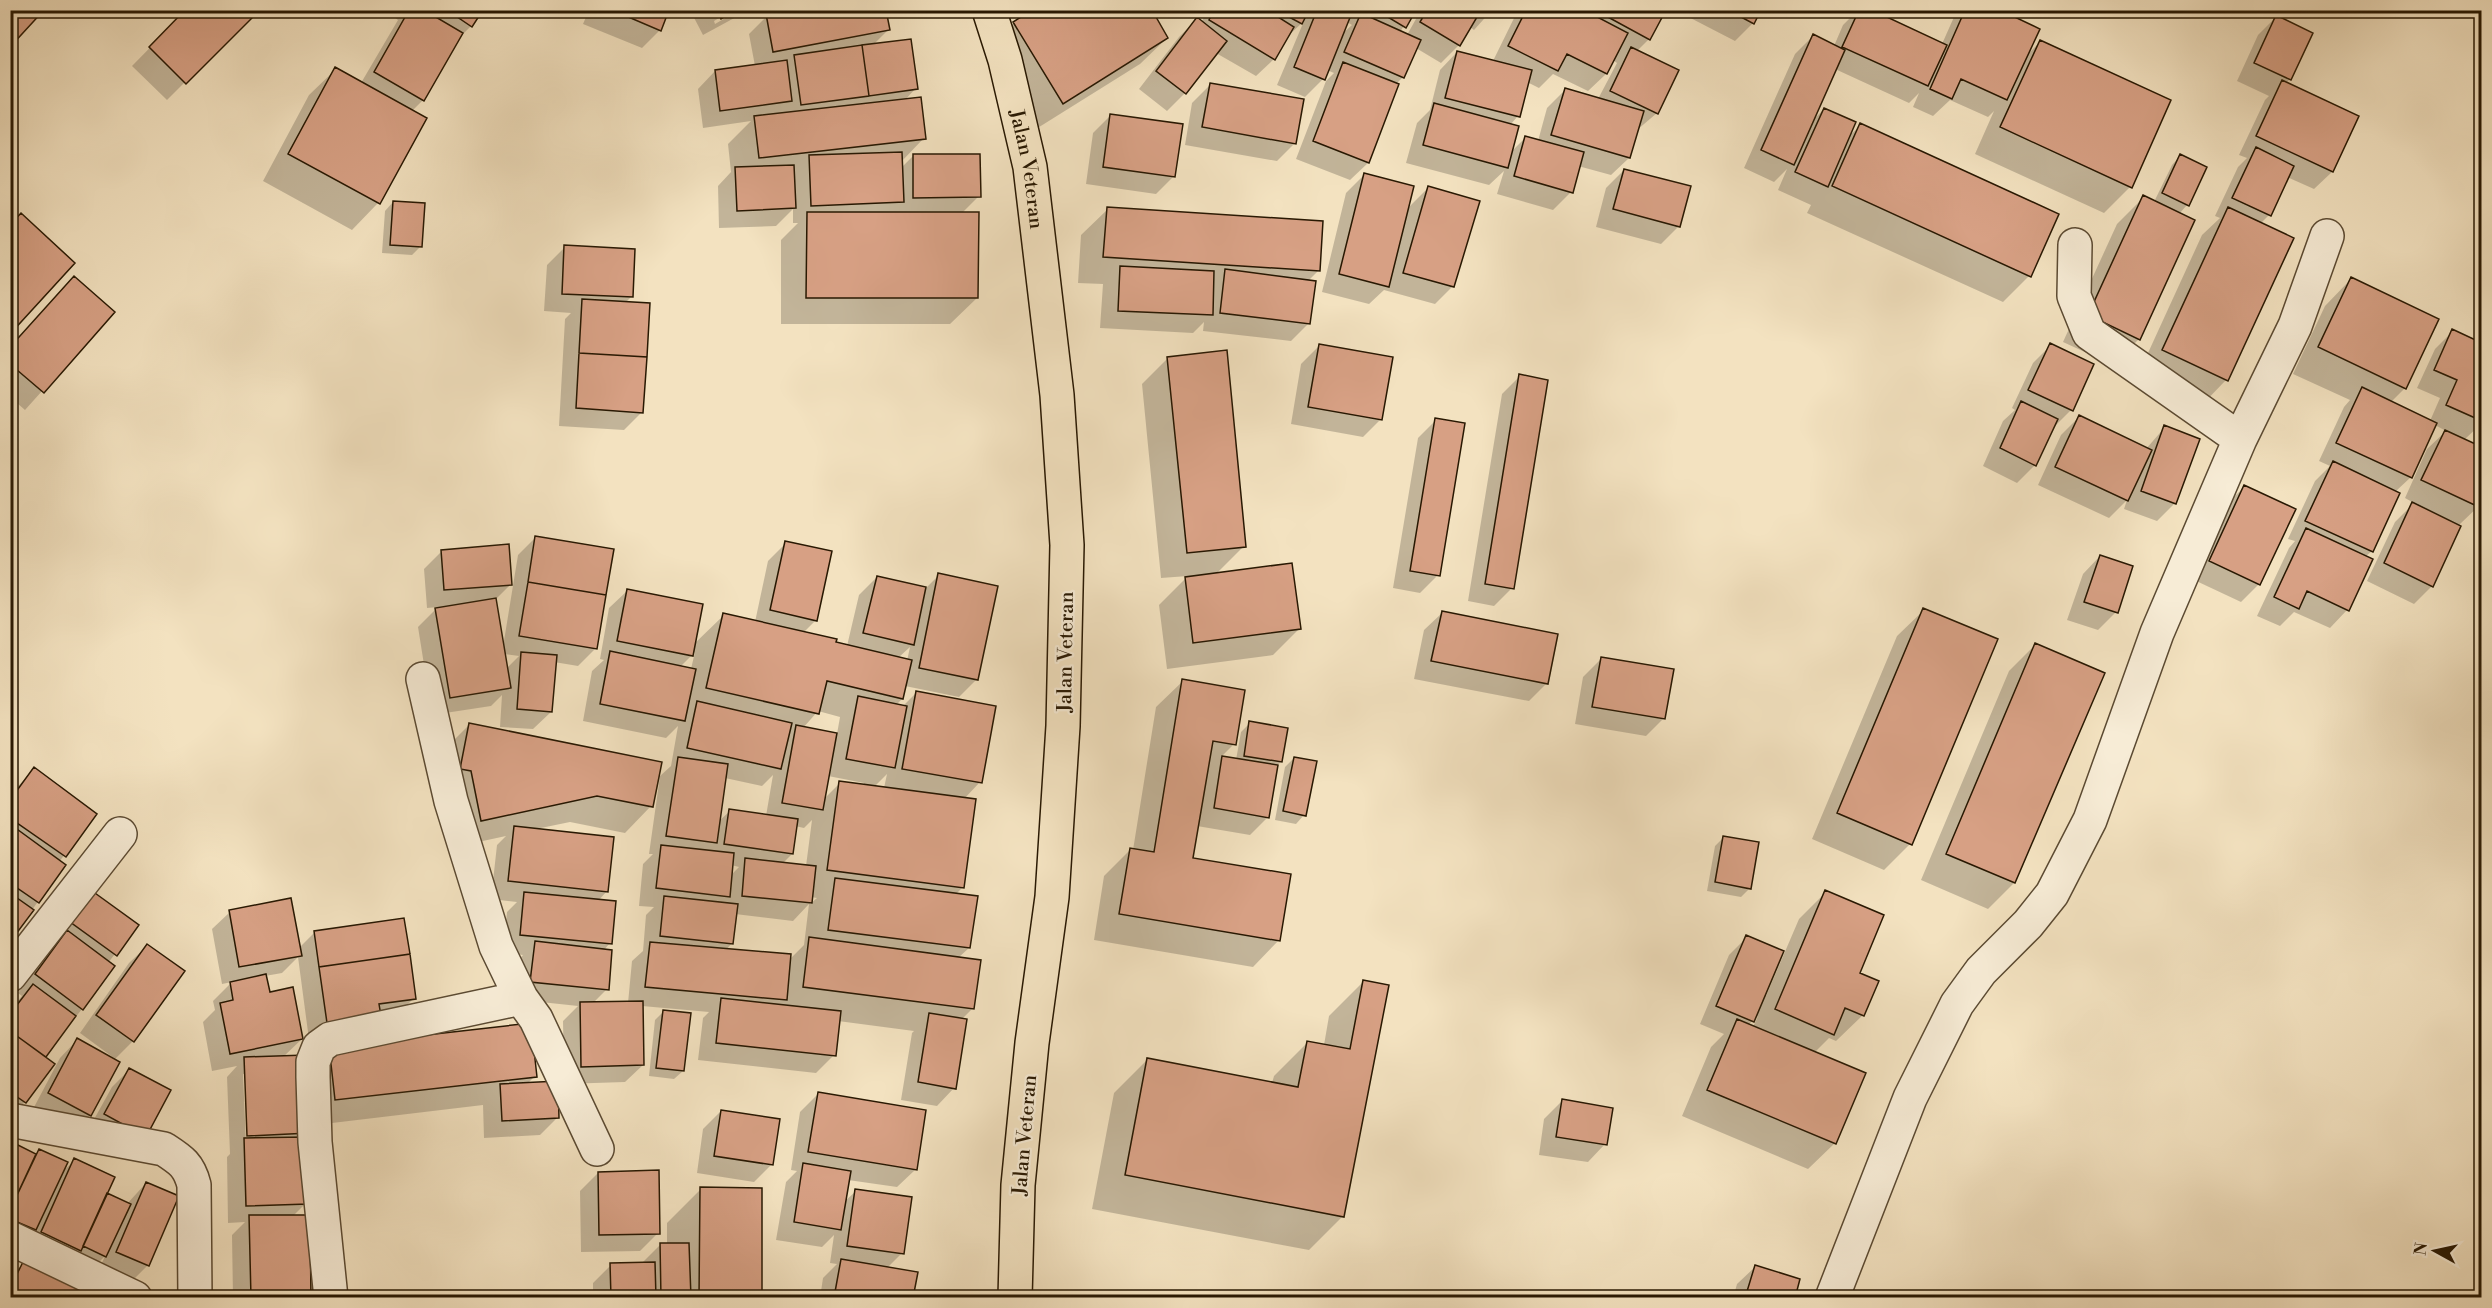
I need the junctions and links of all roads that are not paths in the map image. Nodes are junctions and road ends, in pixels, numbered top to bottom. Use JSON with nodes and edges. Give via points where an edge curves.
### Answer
{"nodes":[{"id":1,"x":989,"y":10,"type":"edge"},
{"id":2,"x":2327,"y":236,"type":"dead end"},
{"id":3,"x":2075,"y":245,"type":"dead end"},
{"id":4,"x":2240,"y":439,"type":"junction"},
{"id":5,"x":423,"y":679,"type":"dead end"},
{"id":6,"x":120,"y":834,"type":"dead end"},
{"id":7,"x":10,"y":975,"type":"edge"},
{"id":8,"x":521,"y":998,"type":"junction"},
{"id":9,"x":10,"y":1120,"type":"edge"},
{"id":10,"x":597,"y":1149,"type":"dead end"},
{"id":11,"x":10,"y":1238,"type":"edge"},
{"id":12,"x":135,"y":1298,"type":"edge"},
{"id":13,"x":195,"y":1298,"type":"edge"},
{"id":14,"x":331,"y":1298,"type":"edge"},
{"id":15,"x":1015,"y":1298,"type":"edge"},
{"id":16,"x":1832,"y":1298,"type":"edge"}],
"edges":[{"from":1,"to":15,"type":"highway","name":"Jalan Veteran","via":[[1030,167],[1057,395],[1067,545],[1063,726],[1054,863],[1018,1185]]},
{"from":2,"to":4,"type":"street","via":[[2295,326]]},
{"from":3,"to":4,"type":"street","via":[[2074,296],[2089,333]]},
{"from":4,"to":16,"type":"street","via":[[2157,633],[2090,820],[2052,894],[1981,970],[1957,1004],[1911,1098]]},
{"from":5,"to":8,"type":"street","via":[[454,812],[496,946]]},
{"from":6,"to":7,"type":"street"},
{"from":8,"to":10,"type":"street","via":[[536,1019]]},
{"from":8,"to":14,"type":"street","via":[[330,1039],[319,1047],[312,1077],[315,1142]]},
{"from":9,"to":13,"type":"street","via":[[164,1149],[178,1158],[190,1170],[194,1185]]},
{"from":11,"to":12,"type":"street"}]}
